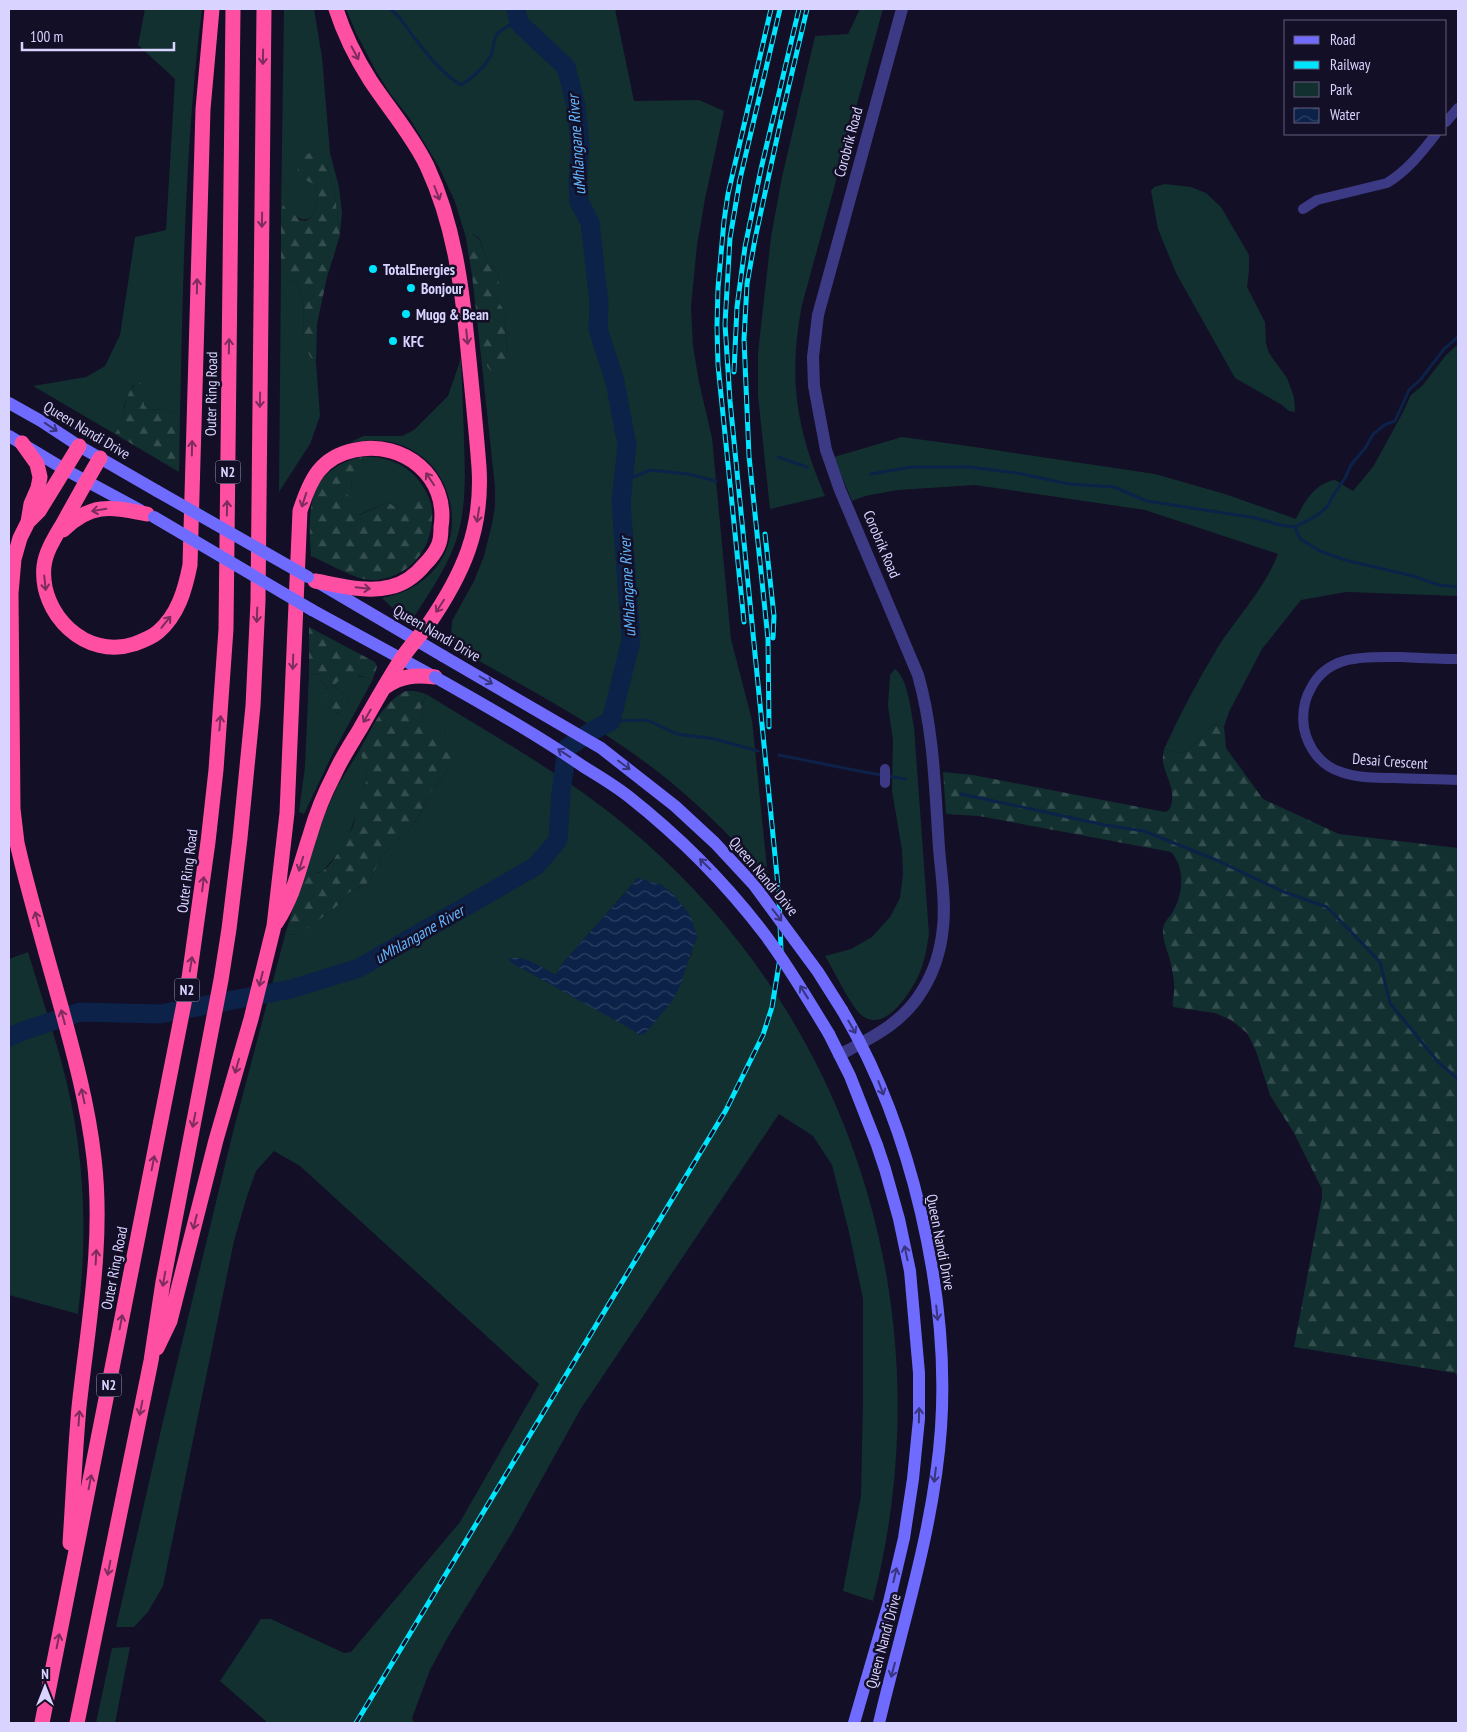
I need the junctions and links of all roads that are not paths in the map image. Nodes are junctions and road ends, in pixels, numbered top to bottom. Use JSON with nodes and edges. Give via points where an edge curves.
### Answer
{"nodes":[{"id":1,"x":212,"y":9,"type":"edge"},
{"id":2,"x":233,"y":9,"type":"edge"},
{"id":3,"x":264,"y":9,"type":"edge"},
{"id":4,"x":336,"y":9,"type":"edge"},
{"id":5,"x":902,"y":9,"type":"edge"},
{"id":6,"x":1458,"y":108,"type":"edge"},
{"id":7,"x":1447,"y":121,"type":"edge"},
{"id":8,"x":1435,"y":135,"type":"edge"},
{"id":9,"x":1303,"y":209,"type":"dead end"},
{"id":10,"x":9,"y":403,"type":"edge"},
{"id":11,"x":15,"y":440,"type":"edge"},
{"id":12,"x":79,"y":446,"type":"junction"},
{"id":13,"x":100,"y":458,"type":"junction"},
{"id":14,"x":64,"y":469,"type":"junction"},
{"id":15,"x":86,"y":481,"type":"junction"},
{"id":16,"x":150,"y":516,"type":"junction"},
{"id":17,"x":28,"y":522,"type":"junction"},
{"id":18,"x":55,"y":537,"type":"junction"},
{"id":19,"x":312,"y":579,"type":"junction"},
{"id":20,"x":415,"y":640,"type":"junction"},
{"id":21,"x":401,"y":659,"type":"junction"},
{"id":22,"x":1458,"y":659,"type":"edge"},
{"id":23,"x":435,"y":677,"type":"junction"},
{"id":24,"x":383,"y":689,"type":"junction"},
{"id":25,"x":885,"y":769,"type":"dead end"},
{"id":26,"x":1458,"y":780,"type":"edge"},
{"id":27,"x":885,"y":783,"type":"dead end"},
{"id":28,"x":272,"y":932,"type":"junction"},
{"id":29,"x":862,"y":1043,"type":"junction"},
{"id":30,"x":839,"y":1055,"type":"junction"},
{"id":31,"x":151,"y":1360,"type":"junction"},
{"id":32,"x":65,"y":1607,"type":"junction"},
{"id":33,"x":42,"y":1723,"type":"edge"},
{"id":34,"x":77,"y":1723,"type":"edge"},
{"id":35,"x":854,"y":1723,"type":"edge"},
{"id":36,"x":879,"y":1723,"type":"edge"}],
"edges":[{"from":18,"to":1,"type":"highway","one_way":true,"via":[[44,565],[46,594],[58,618],[80,637],[111,647],[142,641],[158,632],[181,600],[190,565],[199,203]]},
{"from":32,"to":2,"type":"highway","name":"Outer Ring Road","number":"N2","one_way":true,"via":[[176,1047],[196,933],[215,779],[226,629]]},
{"from":3,"to":31,"type":"highway","number":"N2","one_way":true,"via":[[253,706],[229,929]]},
{"from":4,"to":20,"type":"highway","one_way":true,"via":[[352,49],[427,166],[448,222],[462,291],[480,467],[478,518],[471,543],[452,584]]},
{"from":5,"to":29,"type":"street","name":"Corobrik Road","via":[[818,315],[813,357],[814,386],[826,450],[840,490],[916,668],[926,704],[944,918],[938,954],[921,993],[904,1015]]},
{"from":6,"to":7,"type":"street"},
{"from":8,"to":9,"type":"street","via":[[1410,164],[1387,183],[1317,200]]},
{"from":10,"to":12,"type":"main road","name":"Queen Nandi Drive","one_way":true},
{"from":11,"to":14,"type":"main road","name":"Queen Nandi Drive"},
{"from":11,"to":17,"type":"highway","via":[[32,455],[39,469],[38,488],[30,504]]},
{"from":12,"to":13,"type":"main road","name":"Queen Nandi Drive"},
{"from":12,"to":14,"type":"highway"},
{"from":13,"to":15,"type":"highway"},
{"from":13,"to":19,"type":"main road","name":"Queen Nandi Drive","bridge":true},
{"from":14,"to":15,"type":"main road","name":"Queen Nandi Drive"},
{"from":14,"to":17,"type":"highway","via":[[39,511]]},
{"from":15,"to":16,"type":"main road","name":"Queen Nandi Drive"},
{"from":15,"to":18,"type":"highway"},
{"from":16,"to":18,"type":"highway","one_way":true,"via":[[114,508],[89,512],[76,517]]},
{"from":16,"to":21,"type":"main road","name":"Queen Nandi Drive","bridge":true},
{"from":32,"to":17,"type":"highway","one_way":true,"via":[[79,1408],[94,1286],[97,1205],[94,1158],[76,1064],[22,864],[13,809],[11,593],[14,559]]},
{"from":19,"to":20,"type":"main road","name":"Queen Nandi Drive"},
{"from":19,"to":28,"type":"highway","one_way":true,"via":[[374,590],[403,582],[419,571],[439,545],[443,515],[439,493],[422,468],[385,448],[351,451],[331,459],[317,472],[300,511],[287,813]]},
{"from":20,"to":21,"type":"highway"},
{"from":20,"to":29,"type":"main road","name":"Queen Nandi Drive","one_way":true,"bridge":true,"via":[[601,748],[676,806],[754,885],[818,972]]},
{"from":21,"to":23,"type":"main road","name":"Queen Nandi Drive"},
{"from":21,"to":24,"type":"highway"},
{"from":22,"to":26,"type":"street","name":"Desai Crescent","via":[[1369,657],[1343,660],[1316,678],[1307,695],[1303,721],[1313,752],[1340,772],[1377,778]]},
{"from":23,"to":24,"type":"highway","via":[[408,676]]},
{"from":30,"to":23,"type":"main road","name":"Queen Nandi Drive","one_way":true,"bridge":true,"via":[[803,989],[766,936],[716,876],[675,836],[627,795],[573,759]]},
{"from":24,"to":28,"type":"highway","one_way":true,"via":[[334,774],[310,833],[292,892]]},
{"from":25,"to":27,"type":"street"},
{"from":28,"to":31,"type":"highway","one_way":true,"via":[[170,1321]]},
{"from":29,"to":30,"type":"street","name":"Corobrik Road"},
{"from":29,"to":36,"type":"main road","name":"Queen Nandi Drive","one_way":true,"via":[[893,1118],[911,1173],[934,1282],[942,1383],[941,1428],[922,1553]]},
{"from":35,"to":30,"type":"main road","name":"Queen Nandi Drive","one_way":true,"via":[[904,1538],[918,1428],[919,1373],[910,1271],[899,1219],[877,1146]]},
{"from":31,"to":34,"type":"highway","number":"N2","one_way":true},
{"from":33,"to":32,"type":"highway","name":"Outer Ring Road","number":"N2","one_way":true}]}
